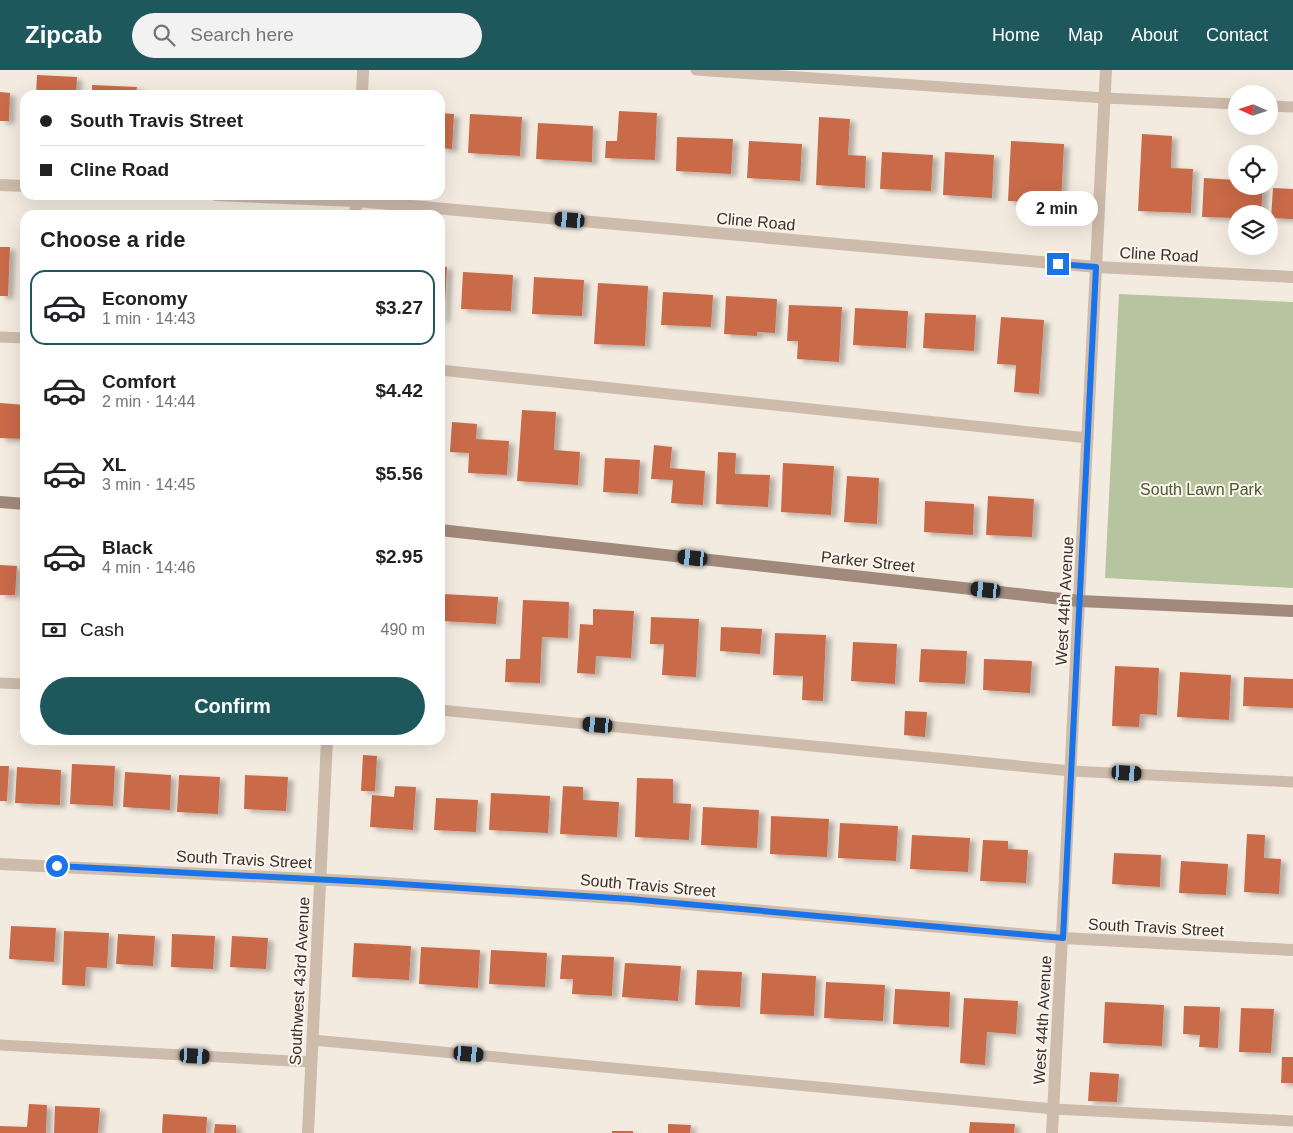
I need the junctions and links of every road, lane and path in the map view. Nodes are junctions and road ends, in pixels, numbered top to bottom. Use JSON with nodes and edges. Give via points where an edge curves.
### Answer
{"nodes":[{"id":1,"x":363,"y":70,"type":"edge"},
{"id":2,"x":696,"y":70,"type":"edge"},
{"id":3,"x":1106,"y":70,"type":"edge"},
{"id":4,"x":362,"y":90,"type":"edge"},
{"id":5,"x":1105,"y":98,"type":"junction"},
{"id":6,"x":1228,"y":104,"type":"edge"},
{"id":7,"x":1278,"y":106,"type":"edge"},
{"id":8,"x":1293,"y":107,"type":"edge"},
{"id":9,"x":0,"y":185,"type":"edge"},
{"id":10,"x":20,"y":186,"type":"edge"},
{"id":11,"x":377,"y":200,"type":"edge"},
{"id":12,"x":1096,"y":267,"type":"junction"},
{"id":13,"x":1293,"y":277,"type":"edge"},
{"id":14,"x":0,"y":337,"type":"edge"},
{"id":15,"x":20,"y":338,"type":"edge"},
{"id":16,"x":445,"y":371,"type":"edge"},
{"id":17,"x":1088,"y":438,"type":"junction"},
{"id":18,"x":0,"y":502,"type":"edge"},
{"id":19,"x":20,"y":504,"type":"edge"},
{"id":20,"x":445,"y":531,"type":"edge"},
{"id":21,"x":1080,"y":601,"type":"junction"},
{"id":22,"x":1293,"y":611,"type":"edge"},
{"id":23,"x":0,"y":683,"type":"edge"},
{"id":24,"x":20,"y":684,"type":"edge"},
{"id":25,"x":445,"y":710,"type":"edge"},
{"id":26,"x":327,"y":745,"type":"edge"},
{"id":27,"x":1071,"y":770,"type":"junction"},
{"id":28,"x":1293,"y":782,"type":"edge"},
{"id":29,"x":0,"y":864,"type":"edge"},
{"id":30,"x":321,"y":880,"type":"junction"},
{"id":31,"x":1063,"y":938,"type":"junction"},
{"id":32,"x":1293,"y":950,"type":"edge"},
{"id":33,"x":313,"y":1040,"type":"junction"},
{"id":34,"x":0,"y":1045,"type":"edge"},
{"id":35,"x":312,"y":1062,"type":"junction"},
{"id":36,"x":1054,"y":1109,"type":"junction"},
{"id":37,"x":1293,"y":1121,"type":"edge"},
{"id":38,"x":308,"y":1133,"type":"edge"},
{"id":39,"x":1052,"y":1133,"type":"edge"}],
"edges":[{"from":1,"to":4,"type":"street"},
{"from":2,"to":5,"type":"lane"},
{"from":3,"to":5,"type":"street","name":"West 44th Avenue"},
{"from":5,"to":6,"type":"lane"},
{"from":5,"to":12,"type":"street","name":"West 44th Avenue"},
{"from":7,"to":8,"type":"lane"},
{"from":9,"to":10,"type":"street"},
{"from":11,"to":12,"type":"street","name":"Cline Road"},
{"from":12,"to":13,"type":"street","name":"Cline Road"},
{"from":12,"to":17,"type":"street","name":"West 44th Avenue"},
{"from":14,"to":15,"type":"lane"},
{"from":16,"to":17,"type":"lane"},
{"from":17,"to":21,"type":"street","name":"West 44th Avenue"},
{"from":18,"to":19,"type":"main road"},
{"from":20,"to":21,"type":"main road","name":"Parker Street"},
{"from":21,"to":22,"type":"main road","name":"Parker Street"},
{"from":21,"to":27,"type":"street","name":"West 44th Avenue"},
{"from":23,"to":24,"type":"lane"},
{"from":25,"to":27,"type":"lane"},
{"from":26,"to":30,"type":"street","name":"Southwest 43rd Avenue"},
{"from":27,"to":28,"type":"lane"},
{"from":27,"to":31,"type":"street","name":"West 44th Avenue"},
{"from":29,"to":30,"type":"street","name":"South Travis Street"},
{"from":30,"to":31,"type":"street","name":"South Travis Street","via":[[630,899]]},
{"from":30,"to":33,"type":"street","name":"Southwest 43rd Avenue"},
{"from":31,"to":32,"type":"street","name":"South Travis Street"},
{"from":31,"to":36,"type":"street","name":"West 44th Avenue"},
{"from":33,"to":35,"type":"street","name":"Southwest 43rd Avenue"},
{"from":33,"to":36,"type":"lane"},
{"from":34,"to":35,"type":"lane"},
{"from":35,"to":38,"type":"street","name":"Southwest 43rd Avenue"},
{"from":36,"to":37,"type":"lane"},
{"from":36,"to":39,"type":"street","name":"West 44th Avenue"}]}
